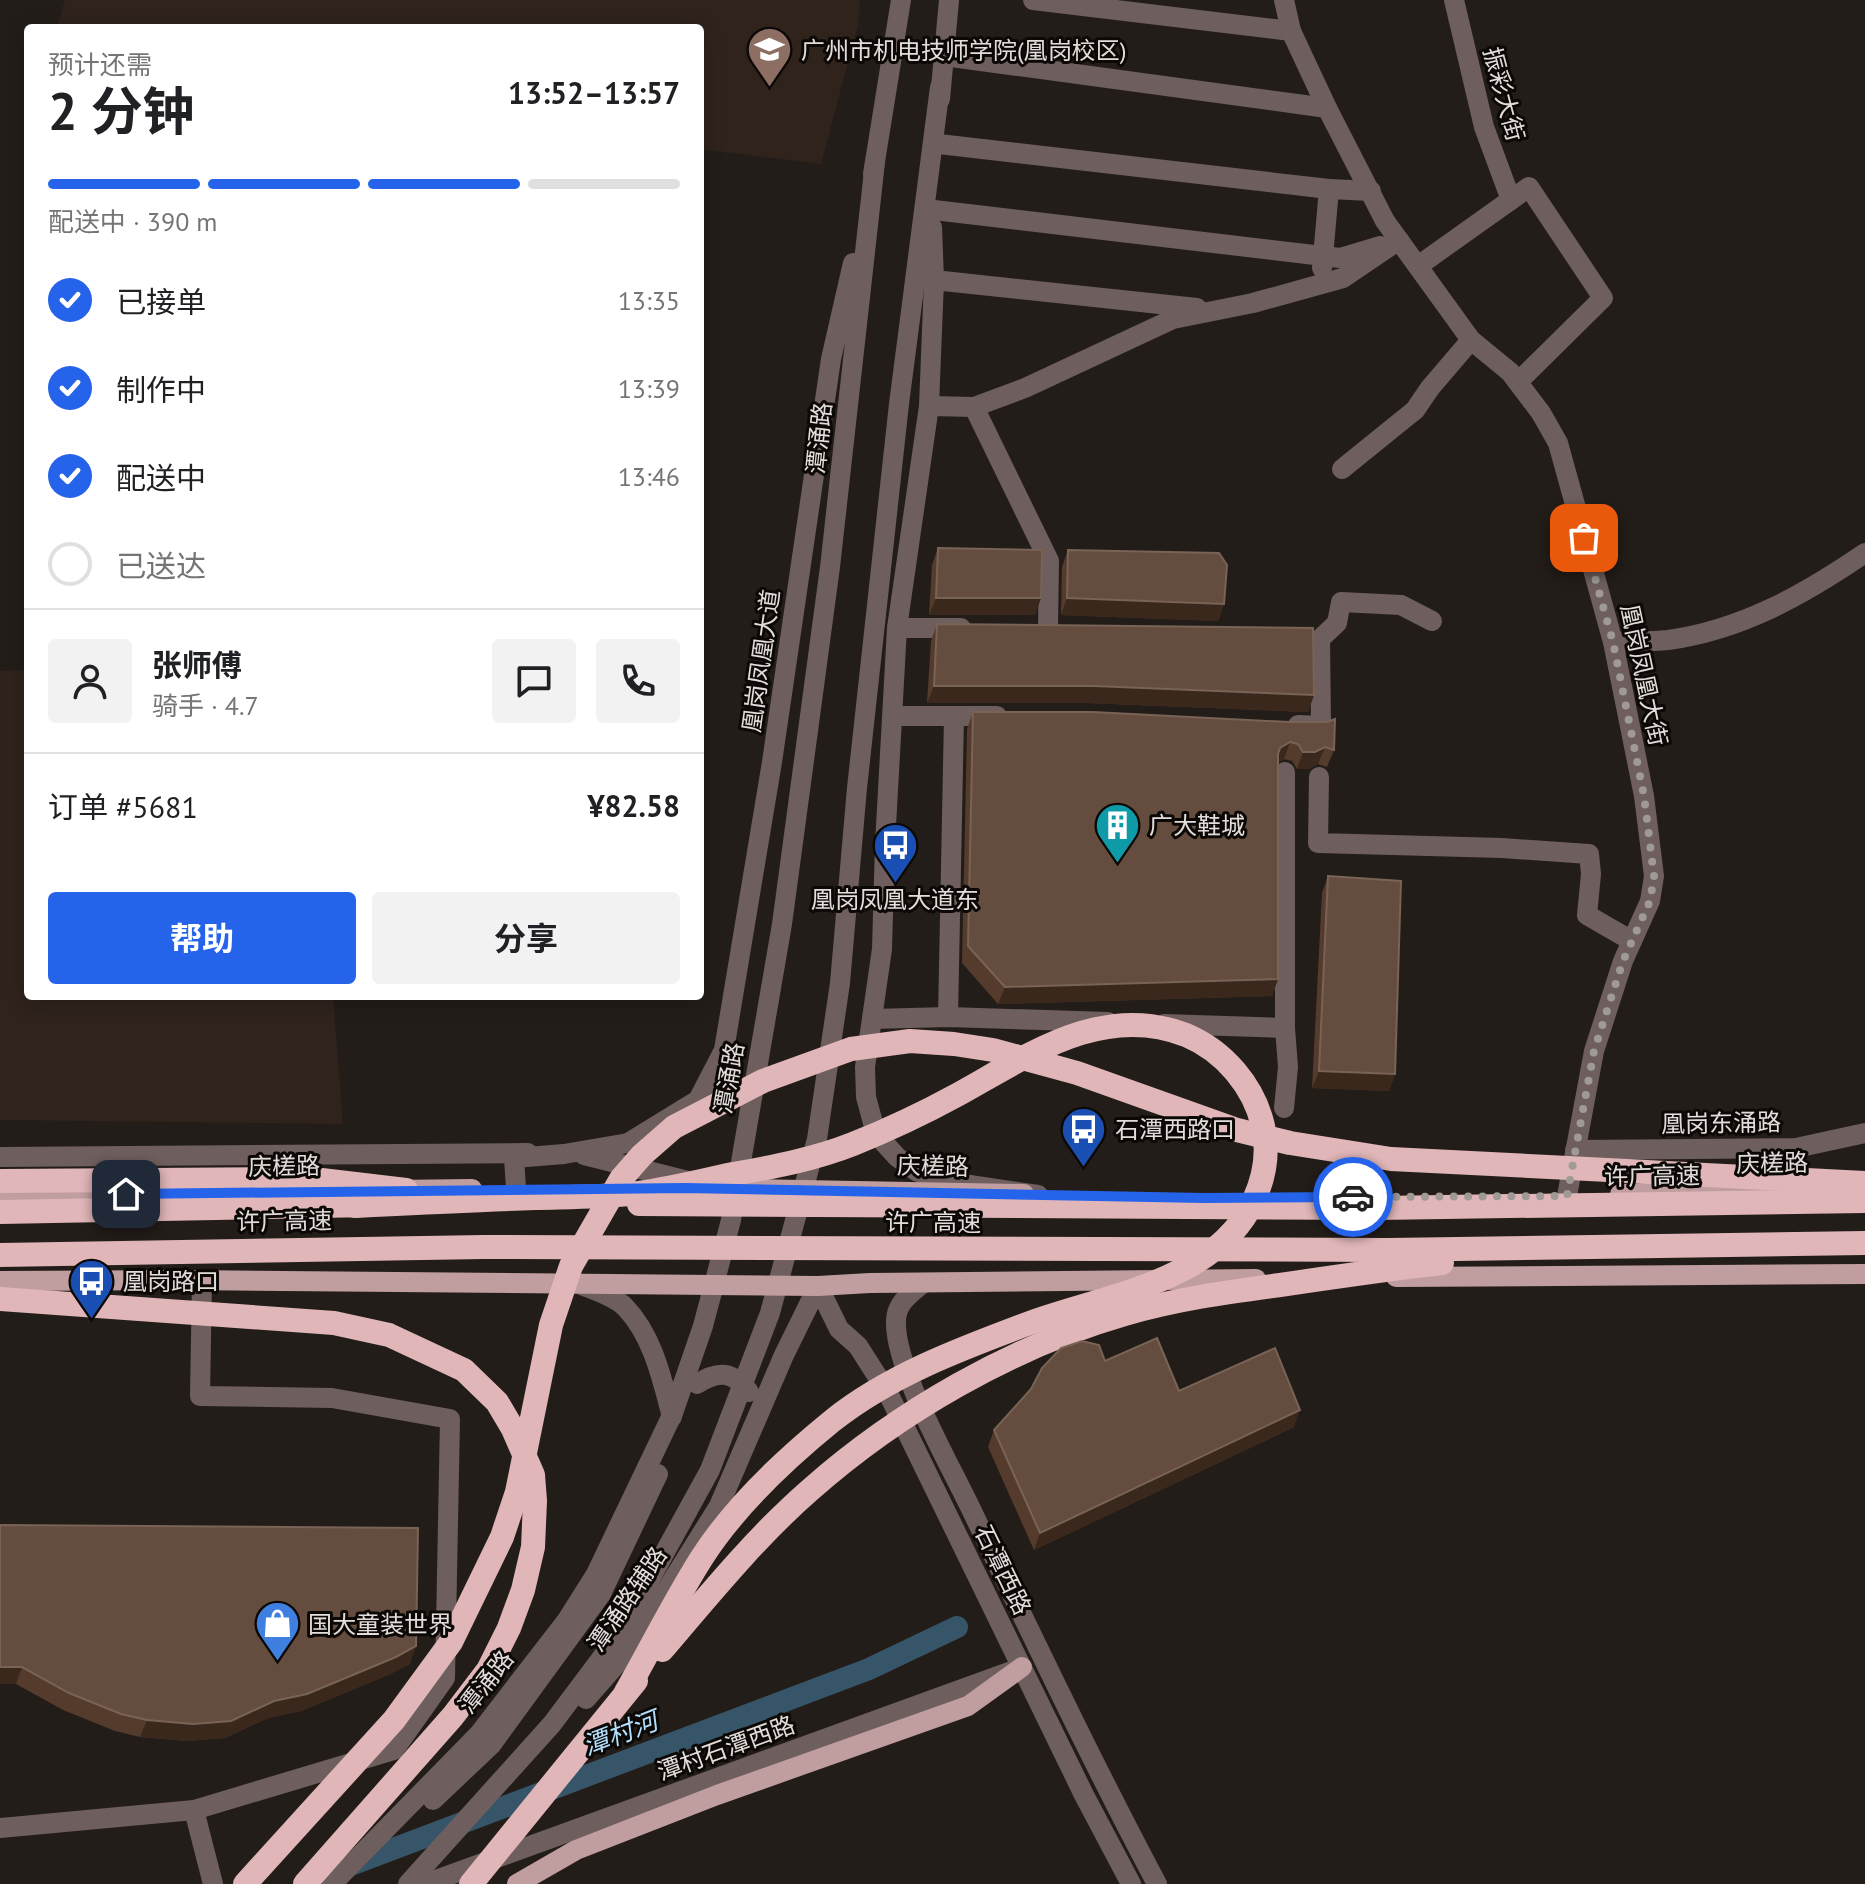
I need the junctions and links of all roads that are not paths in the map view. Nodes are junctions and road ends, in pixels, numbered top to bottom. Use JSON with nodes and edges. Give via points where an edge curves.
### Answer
{"nodes":[{"id":1,"x":901,"y":0,"type":"edge"},
{"id":2,"x":949,"y":0,"type":"edge"},
{"id":3,"x":1033,"y":0,"type":"edge"},
{"id":4,"x":1284,"y":0,"type":"edge"},
{"id":5,"x":1454,"y":0,"type":"edge"},
{"id":6,"x":1291,"y":31,"type":"junction"},
{"id":7,"x":944,"y":56,"type":"junction"},
{"id":8,"x":940,"y":87,"type":"junction"},
{"id":9,"x":1327,"y":108,"type":"junction"},
{"id":10,"x":939,"y":144,"type":"junction"},
{"id":11,"x":875,"y":162,"type":"junction"},
{"id":12,"x":1329,"y":189,"type":"junction"},
{"id":13,"x":1371,"y":191,"type":"junction"},
{"id":14,"x":1511,"y":200,"type":"junction"},
{"id":15,"x":934,"y":210,"type":"junction"},
{"id":16,"x":1399,"y":240,"type":"junction"},
{"id":17,"x":1324,"y":257,"type":"junction"},
{"id":18,"x":1418,"y":266,"type":"junction"},
{"id":19,"x":934,"y":280,"type":"junction"},
{"id":20,"x":1321,"y":284,"type":"junction"},
{"id":21,"x":1215,"y":310,"type":"junction"},
{"id":22,"x":1471,"y":340,"type":"junction"},
{"id":23,"x":1518,"y":382,"type":"junction"},
{"id":24,"x":929,"y":406,"type":"junction"},
{"id":25,"x":974,"y":407,"type":"junction"},
{"id":26,"x":1342,"y":469,"type":"dead end"},
{"id":27,"x":1865,"y":553,"type":"edge"},
{"id":28,"x":1432,"y":621,"type":"dead end"},
{"id":29,"x":897,"y":628,"type":"junction"},
{"id":30,"x":988,"y":628,"type":"edge"},
{"id":31,"x":1048,"y":628,"type":"edge"},
{"id":32,"x":1613,"y":642,"type":"junction"},
{"id":33,"x":893,"y":716,"type":"junction"},
{"id":34,"x":1013,"y":716,"type":"edge"},
{"id":35,"x":954,"y":717,"type":"junction"},
{"id":36,"x":1283,"y":726,"type":"edge"},
{"id":37,"x":1285,"y":772,"type":"dead end"},
{"id":38,"x":1319,"y":777,"type":"dead end"},
{"id":39,"x":1632,"y":941,"type":"junction"},
{"id":40,"x":948,"y":1017,"type":"junction"},
{"id":41,"x":872,"y":1019,"type":"junction"},
{"id":42,"x":1285,"y":1028,"type":"junction"},
{"id":43,"x":1284,"y":1108,"type":"dead end"},
{"id":44,"x":1865,"y":1133,"type":"edge"},
{"id":45,"x":1575,"y":1150,"type":"junction"},
{"id":46,"x":575,"y":1152,"type":"junction"},
{"id":47,"x":0,"y":1157,"type":"edge"},
{"id":48,"x":0,"y":1181,"type":"edge"},
{"id":49,"x":1865,"y":1185,"type":"edge"},
{"id":50,"x":516,"y":1188,"type":"junction"},
{"id":51,"x":715,"y":1188,"type":"junction"},
{"id":52,"x":406,"y":1190,"type":"junction"},
{"id":53,"x":1038,"y":1195,"type":"junction"},
{"id":54,"x":0,"y":1196,"type":"edge"},
{"id":55,"x":1567,"y":1196,"type":"junction"},
{"id":56,"x":1865,"y":1201,"type":"edge"},
{"id":57,"x":354,"y":1206,"type":"junction"},
{"id":58,"x":0,"y":1212,"type":"edge"},
{"id":59,"x":1865,"y":1243,"type":"edge"},
{"id":60,"x":1601,"y":1247,"type":"junction"},
{"id":61,"x":0,"y":1255,"type":"edge"},
{"id":62,"x":1865,"y":1274,"type":"edge"},
{"id":63,"x":202,"y":1280,"type":"junction"},
{"id":64,"x":0,"y":1281,"type":"edge"},
{"id":65,"x":923,"y":1283,"type":"junction"},
{"id":66,"x":579,"y":1284,"type":"junction"},
{"id":67,"x":722,"y":1285,"type":"junction"},
{"id":68,"x":818,"y":1286,"type":"junction"},
{"id":69,"x":0,"y":1299,"type":"edge"},
{"id":70,"x":697,"y":1384,"type":"junction"},
{"id":71,"x":751,"y":1431,"type":"junction"},
{"id":72,"x":676,"y":1433,"type":"junction"},
{"id":73,"x":1043,"y":1658,"type":"junction"},
{"id":74,"x":1022,"y":1667,"type":"junction"},
{"id":75,"x":626,"y":1692,"type":"junction"},
{"id":76,"x":194,"y":1810,"type":"junction"},
{"id":77,"x":0,"y":1828,"type":"edge"},
{"id":78,"x":213,"y":1884,"type":"edge"},
{"id":79,"x":245,"y":1884,"type":"edge"},
{"id":80,"x":305,"y":1884,"type":"edge"},
{"id":81,"x":332,"y":1884,"type":"edge"},
{"id":82,"x":345,"y":1884,"type":"edge"},
{"id":83,"x":397,"y":1884,"type":"edge"},
{"id":84,"x":408,"y":1884,"type":"edge"},
{"id":85,"x":425,"y":1884,"type":"edge"},
{"id":86,"x":471,"y":1884,"type":"edge"},
{"id":87,"x":517,"y":1884,"type":"edge"},
{"id":88,"x":1131,"y":1884,"type":"edge"},
{"id":89,"x":1157,"y":1884,"type":"edge"}],
"edges":[{"from":1,"to":11,"type":"street","name":"凰岗凤凰大道"},
{"from":2,"to":7,"type":"street"},
{"from":3,"to":6,"type":"street"},
{"from":4,"to":6,"type":"street","name":"凰岗凤凰大街"},
{"from":5,"to":14,"type":"street","name":"振彩大街","via":[[1484,127]]},
{"from":6,"to":9,"type":"street","name":"凰岗凤凰大街"},
{"from":7,"to":8,"type":"street"},
{"from":7,"to":9,"type":"street"},
{"from":8,"to":10,"type":"street"},
{"from":8,"to":84,"type":"street","via":[[899,404],[838,999],[817,1139],[770,1313],[710,1470],[621,1632],[552,1724]]},
{"from":9,"to":13,"type":"street","name":"凰岗凤凰大街"},
{"from":10,"to":12,"type":"street"},
{"from":10,"to":15,"type":"street"},
{"from":11,"to":46,"type":"street","name":"凰岗凤凰大道","via":[[831,359],[724,1050],[698,1100],[628,1143]]},
{"from":11,"to":81,"type":"street","name":"潭涌路","via":[[828,583],[782,924],[731,1220],[703,1326],[673,1413],[596,1574],[567,1620],[479,1734]]},
{"from":12,"to":13,"type":"street"},
{"from":12,"to":17,"type":"street"},
{"from":13,"to":16,"type":"street","name":"凰岗凤凰大街"},
{"from":14,"to":18,"type":"street"},
{"from":14,"to":23,"type":"street","via":[[1529,187],[1603,298]]},
{"from":15,"to":17,"type":"street"},
{"from":15,"to":19,"type":"street"},
{"from":16,"to":17,"type":"street","via":[[1340,258]]},
{"from":16,"to":18,"type":"street","name":"凰岗凤凰大街"},
{"from":16,"to":20,"type":"street","via":[[1343,278]]},
{"from":17,"to":20,"type":"street"},
{"from":18,"to":22,"type":"street","name":"凰岗凤凰大街"},
{"from":19,"to":21,"type":"street"},
{"from":19,"to":24,"type":"street"},
{"from":20,"to":21,"type":"street"},
{"from":21,"to":25,"type":"street","via":[[1173,319]]},
{"from":22,"to":23,"type":"street","name":"凰岗凤凰大街"},
{"from":22,"to":26,"type":"street","via":[[1415,410]]},
{"from":23,"to":32,"type":"street","name":"凰岗凤凰大街","via":[[1558,443]]},
{"from":24,"to":25,"type":"street"},
{"from":24,"to":29,"type":"street"},
{"from":25,"to":31,"type":"street","via":[[1049,561]]},
{"from":27,"to":32,"type":"street","via":[[1763,614],[1733,625],[1669,640]]},
{"from":28,"to":36,"type":"street","via":[[1401,605],[1341,602],[1337,623],[1320,639],[1321,726]]},
{"from":29,"to":30,"type":"street"},
{"from":29,"to":33,"type":"street"},
{"from":32,"to":39,"type":"street","name":"凰岗凤凰大街","via":[[1654,876],[1650,901]]},
{"from":33,"to":35,"type":"street"},
{"from":33,"to":41,"type":"street","via":[[882,949]]},
{"from":34,"to":35,"type":"street"},
{"from":35,"to":40,"type":"street"},
{"from":37,"to":42,"type":"street"},
{"from":38,"to":39,"type":"street","via":[[1318,843],[1589,854],[1587,915]]},
{"from":39,"to":45,"type":"street","name":"凰岗凤凰大街","via":[[1594,1051]]},
{"from":40,"to":41,"type":"street"},
{"from":40,"to":42,"type":"street"},
{"from":41,"to":53,"type":"street","via":[[866,1097],[876,1134],[897,1157],[943,1181]]},
{"from":42,"to":43,"type":"street"},
{"from":44,"to":45,"type":"street","name":"凰岗东涌路","via":[[1796,1148]]},
{"from":45,"to":55,"type":"street","name":"凰岗凤凰大街"},
{"from":46,"to":47,"type":"street"},
{"from":46,"to":50,"type":"street","name":"凰岗凤凰大道","via":[[514,1158]]},
{"from":46,"to":51,"type":"street"},
{"from":48,"to":52,"type":"highway","via":[[313,1179]]},
{"from":49,"to":55,"type":"main road","name":"庆槎路"},
{"from":49,"to":79,"type":"highway","via":[[1391,1159],[1250,1133],[1077,1073],[954,1044],[910,1041],[851,1049],[763,1081],[674,1127],[621,1179],[571,1266],[551,1325],[517,1492],[451,1642],[394,1720]]},
{"from":50,"to":51,"type":"main road","name":"庆槎路"},
{"from":50,"to":52,"type":"main road","name":"庆槎路"},
{"from":51,"to":53,"type":"main road","name":"庆槎路"},
{"from":52,"to":54,"type":"main road","name":"庆槎路"},
{"from":53,"to":55,"type":"main road","name":"庆槎路"},
{"from":56,"to":57,"type":"highway","name":"许广高速","via":[[1378,1208]]},
{"from":57,"to":58,"type":"highway","name":"许广高速"},
{"from":57,"to":75,"type":"highway","via":[[633,1194],[792,1163],[852,1144],[1077,1032],[1109,1025],[1171,1029],[1197,1039],[1220,1054],[1251,1092],[1267,1143],[1265,1165],[1246,1216],[1222,1244],[1186,1270],[954,1353],[878,1389],[833,1420],[736,1513],[703,1557]]},
{"from":59,"to":60,"type":"highway","name":"许广高速"},
{"from":60,"to":61,"type":"highway","name":"许广高速","via":[[484,1247]]},
{"from":60,"to":75,"type":"highway","via":[[1196,1297],[1124,1314],[1045,1343],[932,1398],[857,1451],[733,1567]]},
{"from":62,"to":65,"type":"main road"},
{"from":63,"to":64,"type":"main road"},
{"from":63,"to":66,"type":"main road"},
{"from":63,"to":76,"type":"street","via":[[200,1396],[332,1398],[450,1419],[445,1678],[394,1750]]},
{"from":65,"to":68,"type":"main road"},
{"from":65,"to":73,"type":"street","name":"石潭西路","via":[[901,1303],[895,1319],[898,1350]]},
{"from":66,"to":67,"type":"main road"},
{"from":66,"to":72,"type":"street","via":[[624,1305],[658,1364]]},
{"from":67,"to":68,"type":"main road"},
{"from":67,"to":70,"type":"street","name":"潭涌路辅路"},
{"from":68,"to":71,"type":"street","name":"潭涌路辅路"},
{"from":68,"to":74,"type":"street","name":"石潭西路","via":[[839,1329],[858,1346],[888,1393]]},
{"from":69,"to":80,"type":"highway","via":[[334,1323],[389,1335],[464,1370],[497,1402],[513,1429],[533,1475],[535,1501],[533,1547],[509,1628],[488,1670],[453,1716]]},
{"from":70,"to":71,"type":"street","via":[[715,1374],[738,1380],[748,1390]]},
{"from":70,"to":72,"type":"street","name":"潭涌路辅路"},
{"from":71,"to":83,"type":"street","name":"潭涌路辅路","via":[[719,1506],[629,1650],[564,1724]]},
{"from":72,"to":82,"type":"street","name":"潭涌路辅路","via":[[601,1594],[545,1673],[491,1745]]},
{"from":73,"to":74,"type":"street","name":"潭村石潭西路"},
{"from":73,"to":89,"type":"street","name":"石潭西路"},
{"from":74,"to":85,"type":"street","name":"潭村石潭西路"},
{"from":74,"to":87,"type":"main road","via":[[968,1706],[590,1844]]},
{"from":74,"to":88,"type":"street","name":"石潭西路"},
{"from":75,"to":86,"type":"highway"},
{"from":76,"to":77,"type":"street"},
{"from":76,"to":78,"type":"street"}]}
